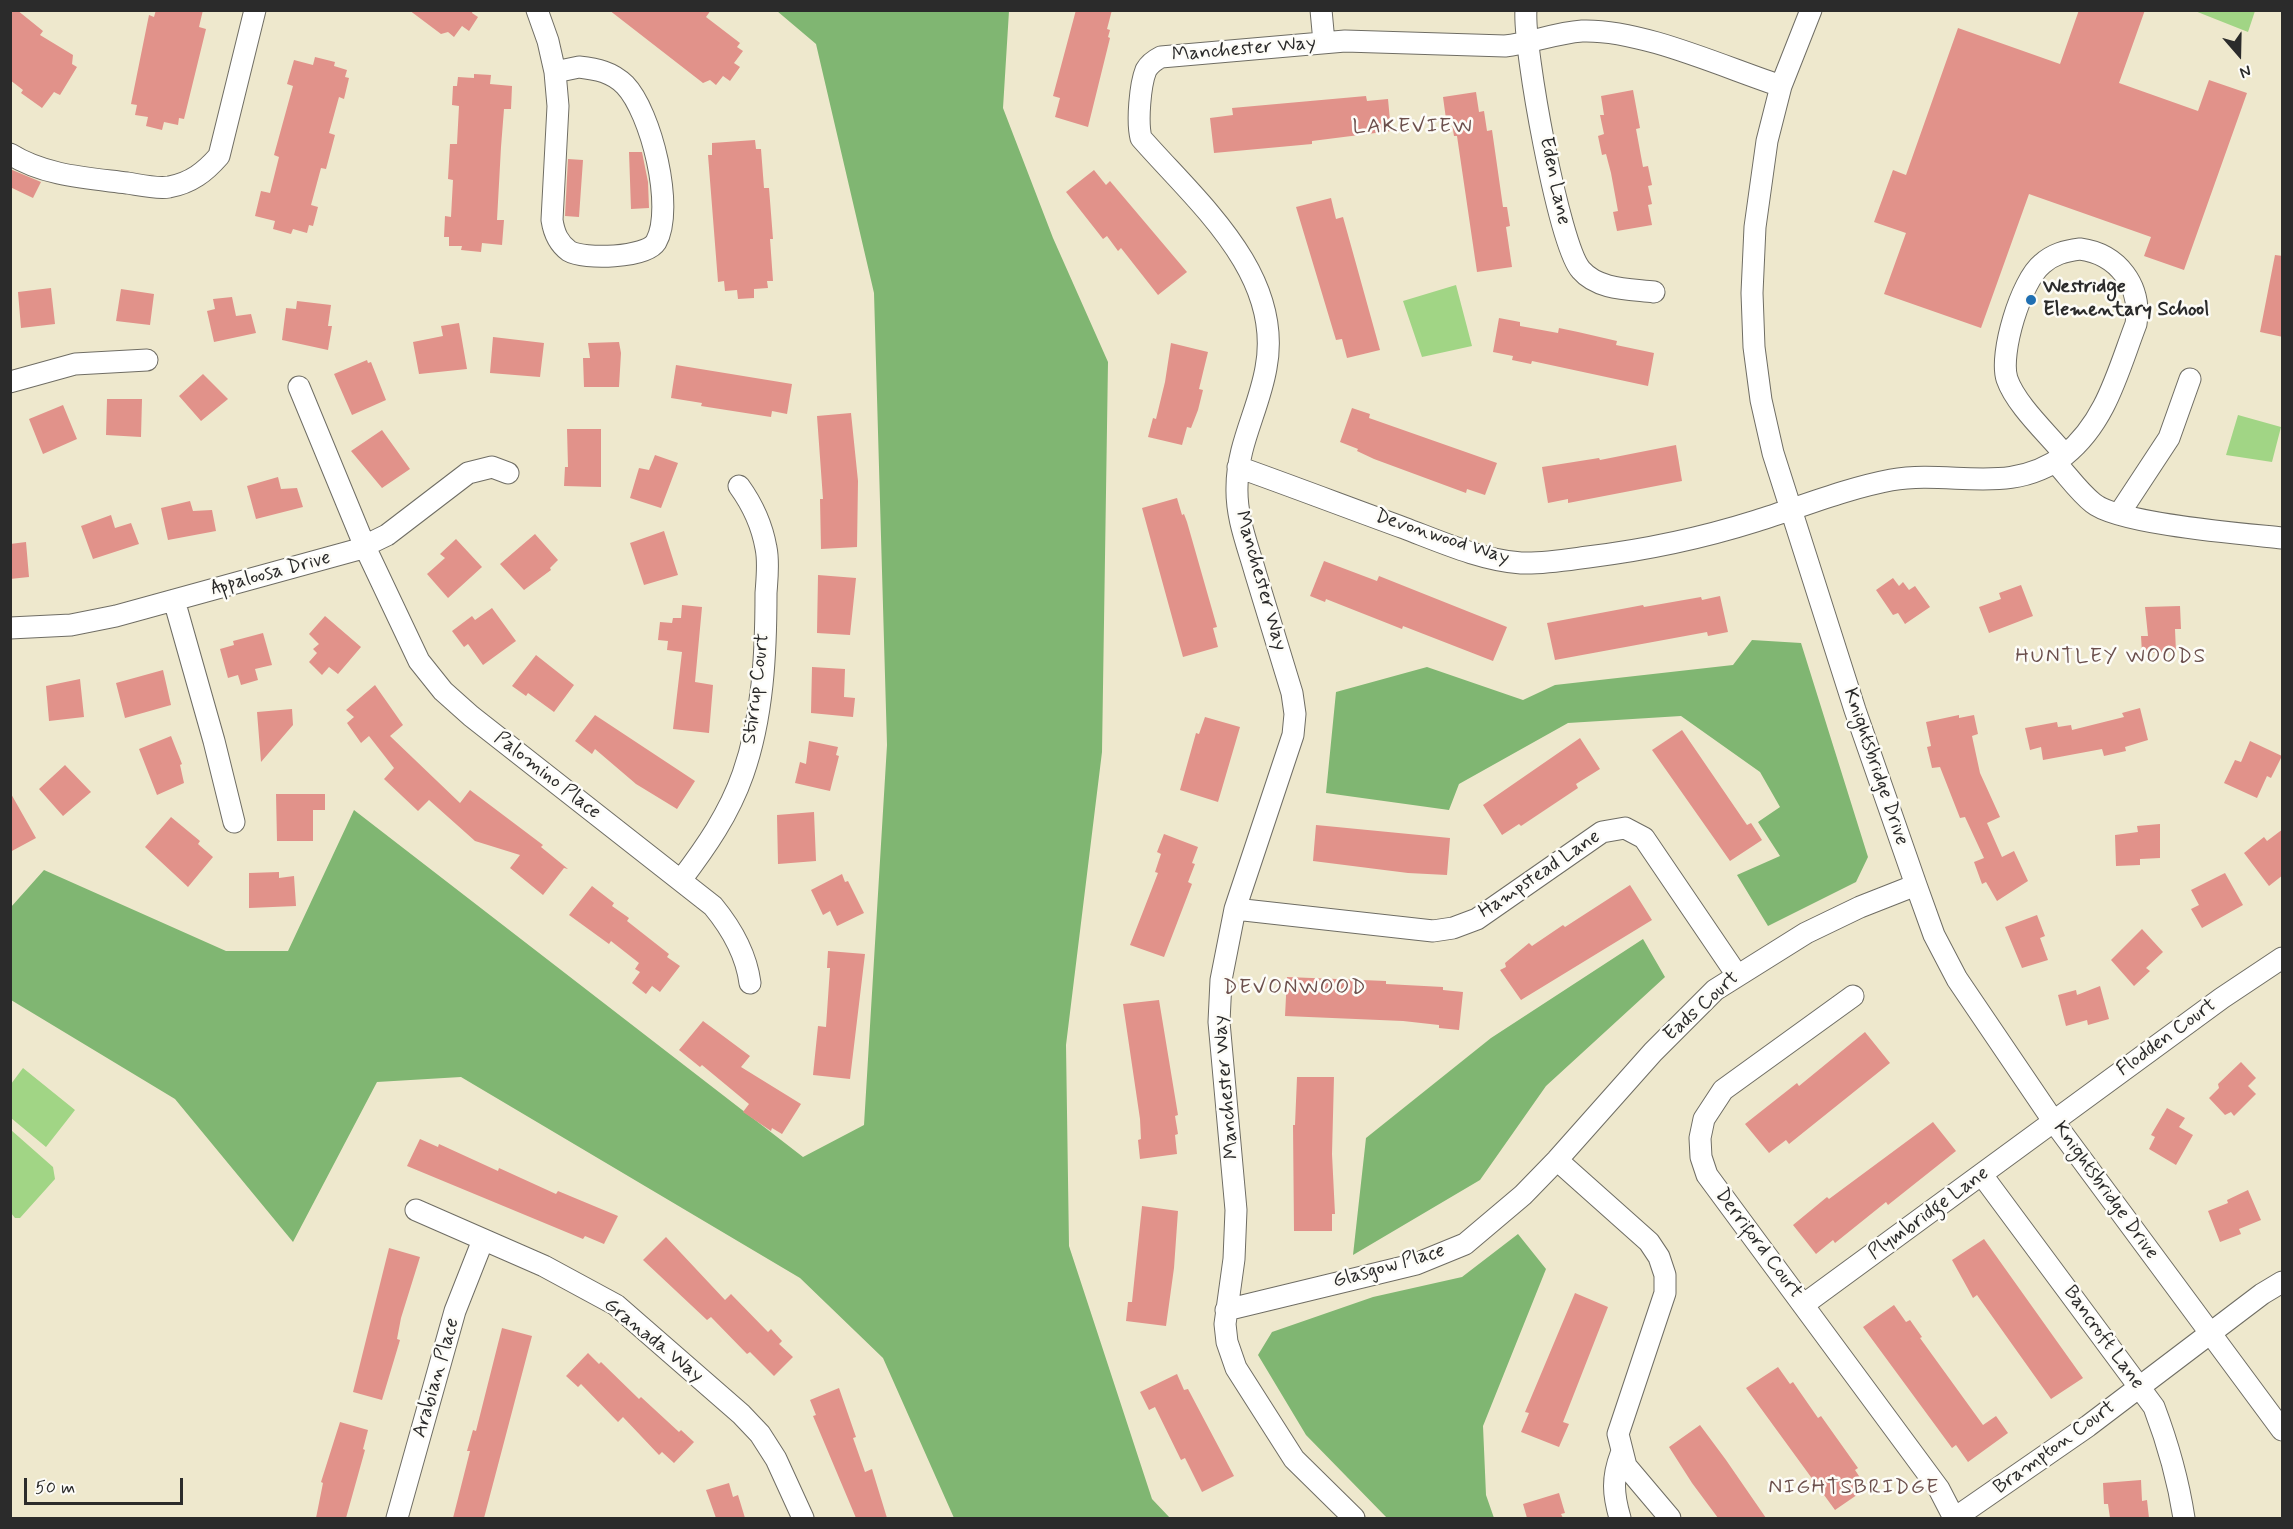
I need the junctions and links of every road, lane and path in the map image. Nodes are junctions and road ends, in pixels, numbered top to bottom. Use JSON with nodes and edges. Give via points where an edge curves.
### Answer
{"nodes":[{"id":1,"x":255,"y":10,"type":"edge"},
{"id":2,"x":537,"y":10,"type":"edge"},
{"id":3,"x":1321,"y":10,"type":"edge"},
{"id":4,"x":1526,"y":10,"type":"edge"},
{"id":5,"x":1811,"y":10,"type":"edge"},
{"id":6,"x":1324,"y":42,"type":"junction"},
{"id":7,"x":1527,"y":43,"type":"junction"},
{"id":8,"x":555,"y":72,"type":"junction"},
{"id":9,"x":1781,"y":86,"type":"junction"},
{"id":10,"x":10,"y":154,"type":"edge"},
{"id":11,"x":1654,"y":292,"type":"dead end"},
{"id":12,"x":147,"y":360,"type":"dead end"},
{"id":13,"x":2190,"y":379,"type":"dead end"},
{"id":14,"x":10,"y":382,"type":"edge"},
{"id":15,"x":299,"y":387,"type":"dead end"},
{"id":16,"x":2060,"y":459,"type":"junction"},
{"id":17,"x":1238,"y":467,"type":"junction"},
{"id":18,"x":508,"y":473,"type":"dead end"},
{"id":19,"x":739,"y":486,"type":"dead end"},
{"id":20,"x":1791,"y":510,"type":"junction"},
{"id":21,"x":2119,"y":514,"type":"junction"},
{"id":22,"x":2283,"y":538,"type":"edge"},
{"id":23,"x":365,"y":547,"type":"junction"},
{"id":24,"x":174,"y":600,"type":"junction"},
{"id":25,"x":10,"y":628,"type":"edge"},
{"id":26,"x":234,"y":822,"type":"dead end"},
{"id":27,"x":681,"y":880,"type":"junction"},
{"id":28,"x":1916,"y":885,"type":"junction"},
{"id":29,"x":1235,"y":909,"type":"junction"},
{"id":30,"x":2283,"y":958,"type":"edge"},
{"id":31,"x":1737,"y":975,"type":"junction"},
{"id":32,"x":750,"y":983,"type":"dead end"},
{"id":33,"x":1852,"y":996,"type":"dead end"},
{"id":34,"x":2054,"y":1122,"type":"junction"},
{"id":35,"x":1557,"y":1160,"type":"junction"},
{"id":36,"x":1982,"y":1176,"type":"junction"},
{"id":37,"x":416,"y":1210,"type":"dead end"},
{"id":38,"x":483,"y":1240,"type":"junction"},
{"id":39,"x":2283,"y":1282,"type":"edge"},
{"id":40,"x":1803,"y":1305,"type":"junction"},
{"id":41,"x":1226,"y":1310,"type":"junction"},
{"id":42,"x":2210,"y":1333,"type":"junction"},
{"id":43,"x":2139,"y":1387,"type":"junction"},
{"id":44,"x":2283,"y":1430,"type":"edge"},
{"id":45,"x":1621,"y":1454,"type":"junction"},
{"id":46,"x":397,"y":1518,"type":"edge"},
{"id":47,"x":803,"y":1518,"type":"edge"},
{"id":48,"x":1354,"y":1518,"type":"edge"},
{"id":49,"x":1620,"y":1518,"type":"edge"},
{"id":50,"x":1670,"y":1518,"type":"edge"},
{"id":51,"x":1955,"y":1518,"type":"edge"},
{"id":52,"x":2184,"y":1518,"type":"edge"}],
"edges":[{"from":1,"to":10,"type":"street","via":[[219,156],[190,181],[163,188],[68,175]]},
{"from":2,"to":8,"type":"street"},
{"from":3,"to":6,"type":"street"},
{"from":4,"to":7,"type":"street","name":"Eden Lane"},
{"from":5,"to":9,"type":"street","name":"Knightsbridge Drive"},
{"from":6,"to":7,"type":"street","name":"Manchester Way","via":[[1505,46]]},
{"from":6,"to":17,"type":"street","name":"Manchester Way","via":[[1161,57],[1146,71],[1137,125],[1141,138],[1236,247],[1264,304],[1267,365]]},
{"from":7,"to":9,"type":"street","name":"Manchester Way","via":[[1550,35],[1583,31],[1615,33],[1648,40]]},
{"from":7,"to":11,"type":"street","name":"Eden Lane","via":[[1554,194],[1572,257],[1594,281]]},
{"from":8,"to":8,"type":"street","via":[[558,106],[554,233],[561,244],[581,255],[637,254],[648,250],[659,231],[662,194],[659,162],[637,102],[619,80],[596,69],[579,67]]},
{"from":9,"to":20,"type":"street","name":"Knightsbridge Drive","via":[[1758,195],[1752,293],[1761,400]]},
{"from":12,"to":14,"type":"street","via":[[75,364]]},
{"from":13,"to":21,"type":"street","via":[[2169,438]]},
{"from":15,"to":23,"type":"street","name":"Palomino Place"},
{"from":16,"to":16,"type":"street","via":[[2090,432],[2100,416],[2138,312],[2126,274],[2111,259],[2080,249],[2051,257],[2031,275],[2004,362],[2017,397]]},
{"from":16,"to":20,"type":"street","name":"Devonwood Way","via":[[2022,477],[1893,480],[1845,490]]},
{"from":16,"to":21,"type":"street","via":[[2094,505]]},
{"from":17,"to":20,"type":"street","name":"Devonwood Way","via":[[1440,541],[1498,560],[1523,563],[1612,554],[1673,542]]},
{"from":17,"to":29,"type":"street","name":"Manchester Way","via":[[1239,517],[1295,714],[1293,735]]},
{"from":18,"to":23,"type":"street","name":"Appaloosa Drive","via":[[492,467],[468,473]]},
{"from":19,"to":27,"type":"street","name":"Stirrup Court","via":[[758,519],[767,549],[760,702],[743,774],[727,812]]},
{"from":20,"to":28,"type":"street","name":"Knightsbridge Drive"},
{"from":21,"to":22,"type":"street"},
{"from":23,"to":24,"type":"street","name":"Appaloosa Drive"},
{"from":23,"to":27,"type":"street","name":"Palomino Place","via":[[419,661],[443,691]]},
{"from":24,"to":25,"type":"street","name":"Appaloosa Drive","via":[[71,625]]},
{"from":24,"to":26,"type":"street"},
{"from":27,"to":32,"type":"street","name":"Palomino Place","via":[[713,906],[729,926],[742,948]]},
{"from":28,"to":31,"type":"street","name":"Eads Court","via":[[1806,933]]},
{"from":28,"to":34,"type":"street","name":"Knightsbridge Drive","via":[[1957,979]]},
{"from":29,"to":31,"type":"street","name":"Hampstead Lane","via":[[1433,932],[1453,928],[1477,919],[1602,832],[1625,828],[1644,838]]},
{"from":29,"to":41,"type":"street","name":"Manchester Way","via":[[1221,980],[1220,1022],[1236,1210]]},
{"from":30,"to":34,"type":"street","name":"Flodden Court"},
{"from":31,"to":35,"type":"street","name":"Eads Court","via":[[1715,990],[1653,1052]]},
{"from":33,"to":40,"type":"street","name":"Derriford Court","via":[[1723,1090],[1704,1119],[1700,1137],[1707,1175]]},
{"from":34,"to":36,"type":"street","name":"Plymbridge Lane"},
{"from":34,"to":42,"type":"street","name":"Knightsbridge Drive"},
{"from":35,"to":41,"type":"street","name":"Glasgow Place","via":[[1473,1237],[1448,1251],[1416,1264]]},
{"from":35,"to":45,"type":"street","via":[[1649,1242],[1665,1275],[1662,1308],[1618,1434]]},
{"from":36,"to":40,"type":"street","name":"Plymbridge Lane"},
{"from":36,"to":43,"type":"street","name":"Bancroft Lane"},
{"from":37,"to":38,"type":"street","name":"Granada Way"},
{"from":38,"to":46,"type":"street","name":"Arabian Place","via":[[455,1311]]},
{"from":38,"to":47,"type":"street","name":"Granada Way","via":[[544,1266],[616,1305],[760,1434]]},
{"from":39,"to":42,"type":"street","name":"Brampton Court"},
{"from":40,"to":51,"type":"street","name":"Derriford Court","via":[[1939,1489]]},
{"from":41,"to":48,"type":"street","name":"Manchester Way","via":[[1227,1342],[1236,1368],[1294,1459]]},
{"from":42,"to":43,"type":"street","name":"Brampton Court"},
{"from":42,"to":44,"type":"street","name":"Knightsbridge Drive"},
{"from":43,"to":51,"type":"street","name":"Brampton Court"},
{"from":43,"to":52,"type":"street","name":"Bancroft Lane","via":[[2154,1407],[2169,1446]]},
{"from":45,"to":49,"type":"street","via":[[1613,1480]]},
{"from":45,"to":50,"type":"street","via":[[1635,1478]]}]}
